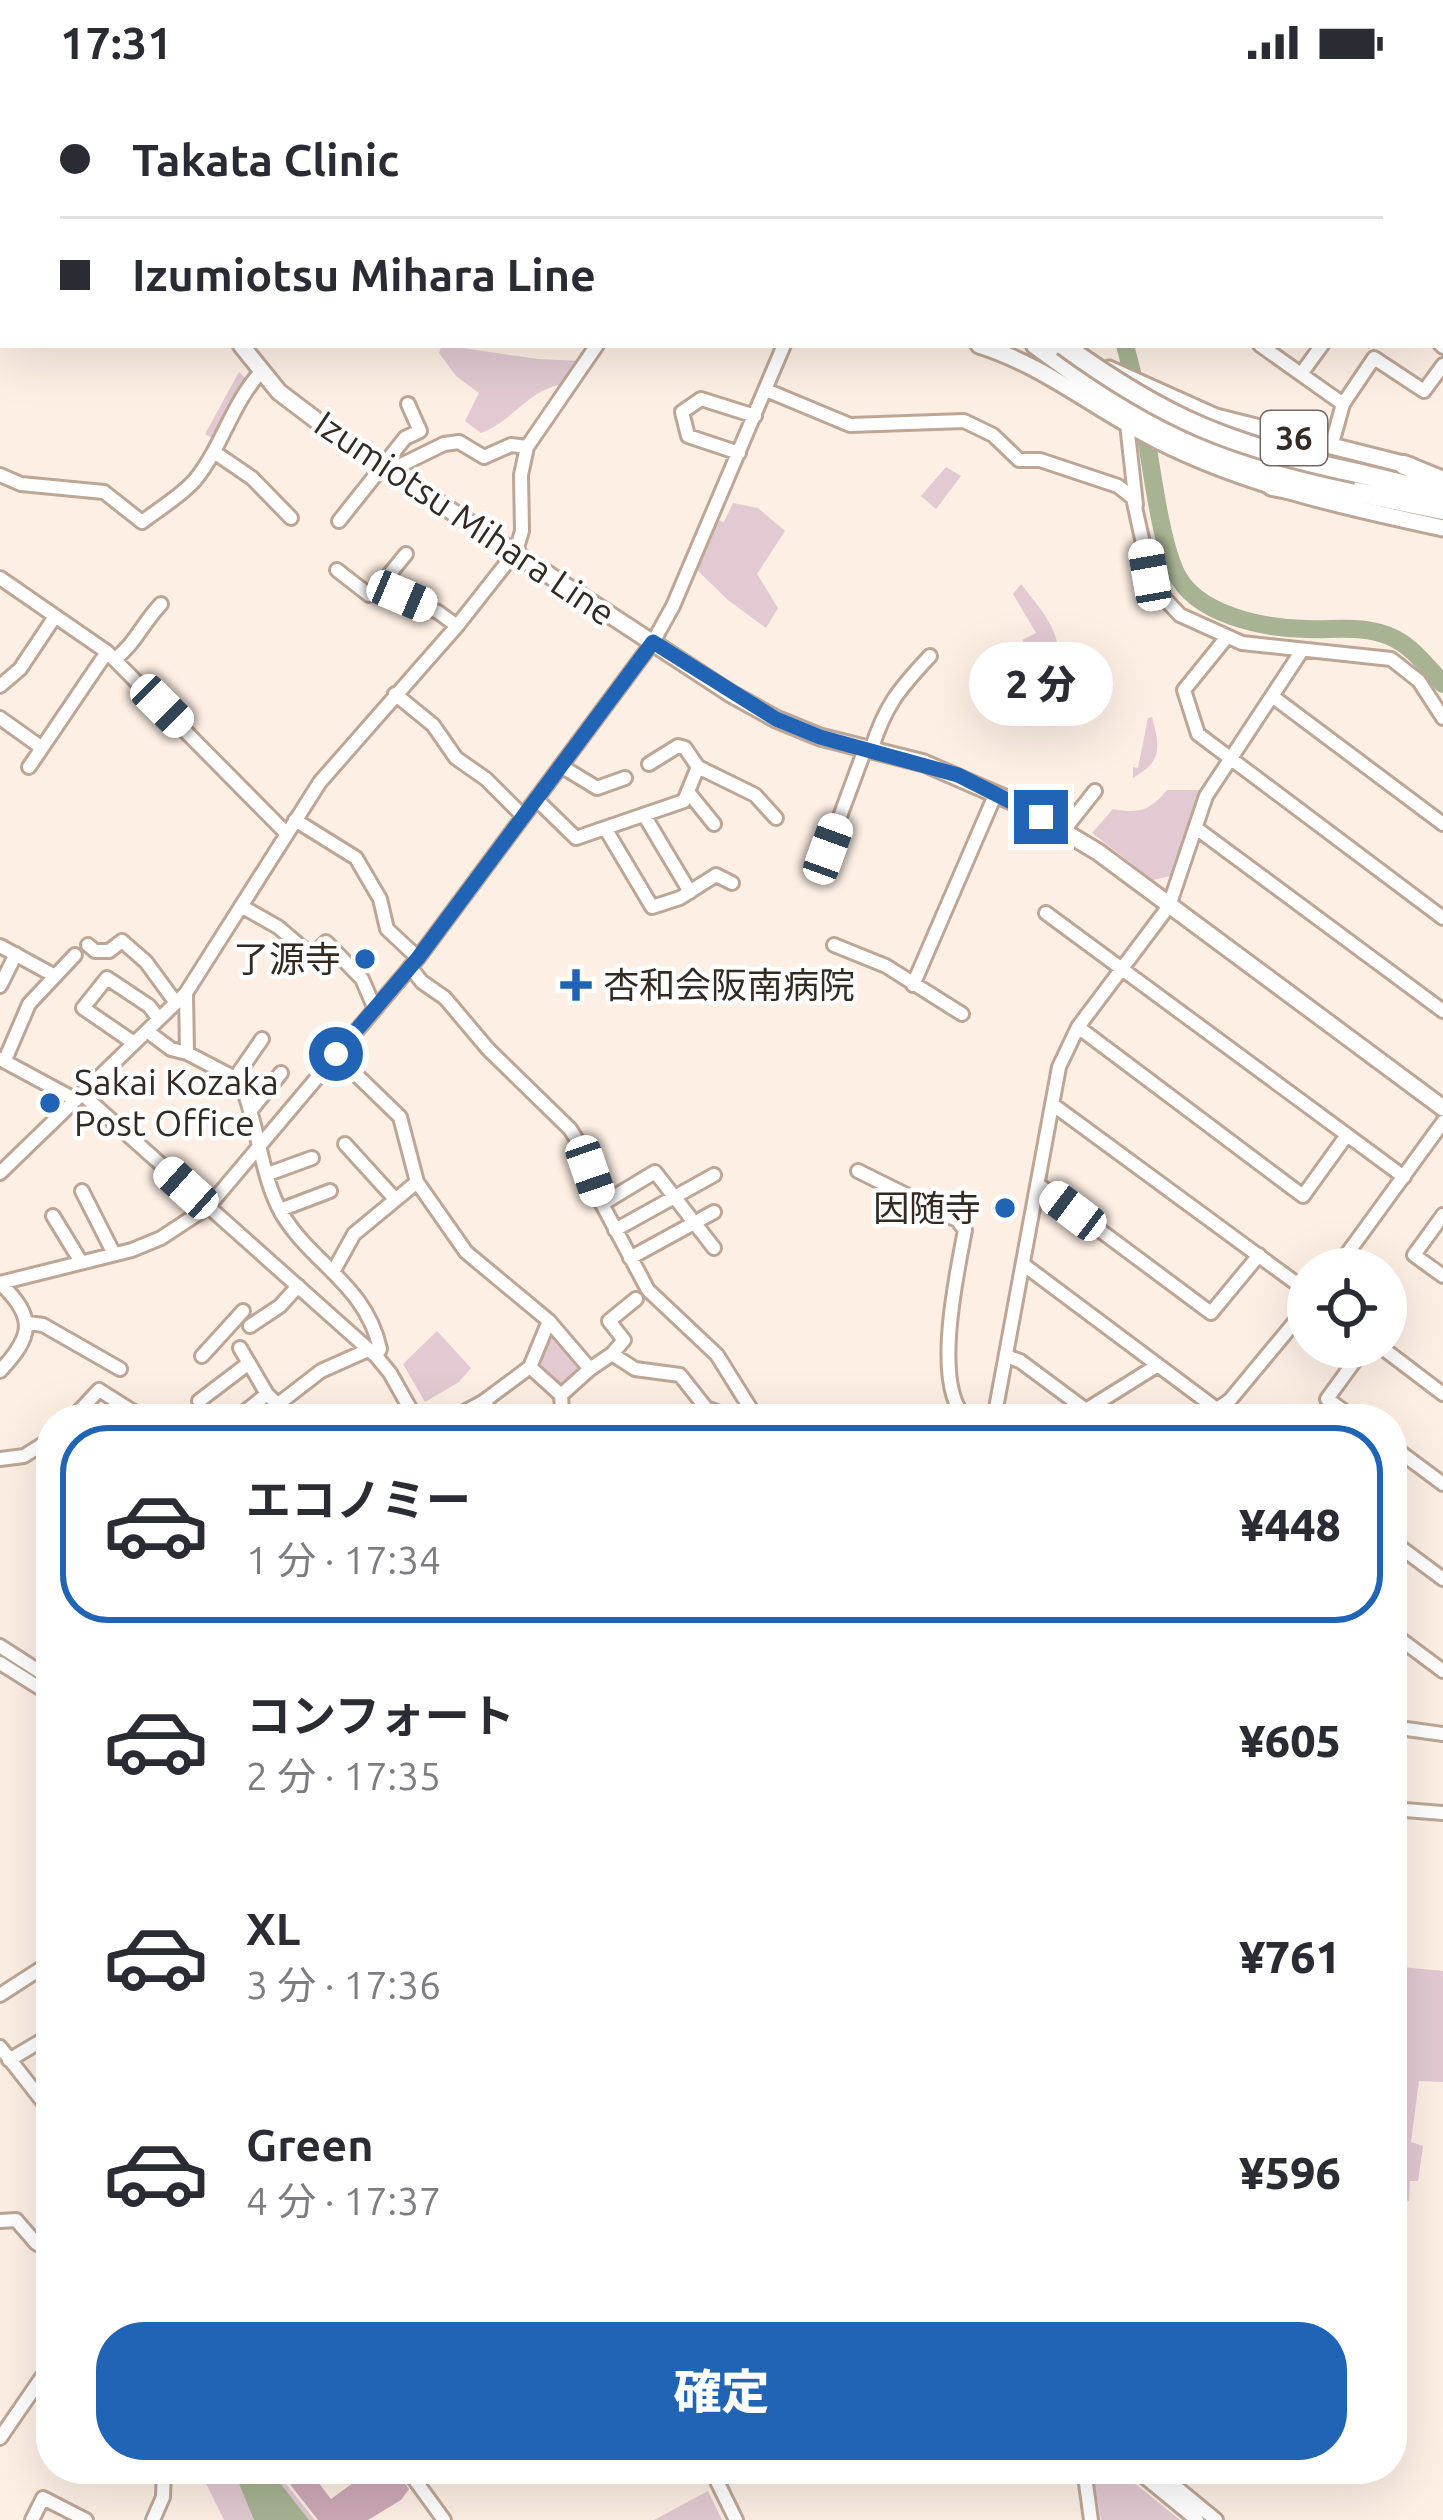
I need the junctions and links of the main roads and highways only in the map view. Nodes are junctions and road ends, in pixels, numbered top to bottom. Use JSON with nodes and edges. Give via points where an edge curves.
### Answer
{"nodes":[{"id":1,"x":243,"y":348,"type":"edge"},
{"id":2,"x":987,"y":348,"type":"edge"},
{"id":3,"x":1042,"y":348,"type":"edge"},
{"id":4,"x":1047,"y":348,"type":"edge"},
{"id":5,"x":1067,"y":348,"type":"edge"},
{"id":6,"x":1404,"y":465,"type":"joint"},
{"id":7,"x":1443,"y":477,"type":"edge"},
{"id":8,"x":1272,"y":486,"type":"junction"},
{"id":9,"x":1443,"y":494,"type":"edge"},
{"id":10,"x":1443,"y":510,"type":"edge"},
{"id":11,"x":1443,"y":524,"type":"edge"},
{"id":12,"x":1443,"y":1108,"type":"edge"}],
"edges":[{"from":1,"to":12,"type":"main road","name":"Izumiotsu Mihara Line","via":[[279,392],[386,469],[776,719],[958,775],[1064,830]]},
{"from":2,"to":8,"type":"main road","number":"36","via":[[1161,442]]},
{"from":3,"to":10,"type":"highway","via":[[1138,416],[1198,446],[1287,476]]},
{"from":4,"to":6,"type":"main road","number":"36","via":[[1216,417]]},
{"from":5,"to":9,"type":"highway","bridge":true,"via":[[1201,430]]},
{"from":6,"to":7,"type":"highway"},
{"from":8,"to":11,"type":"highway"},
{"from":8,"to":11,"type":"main road","number":"36"}]}
